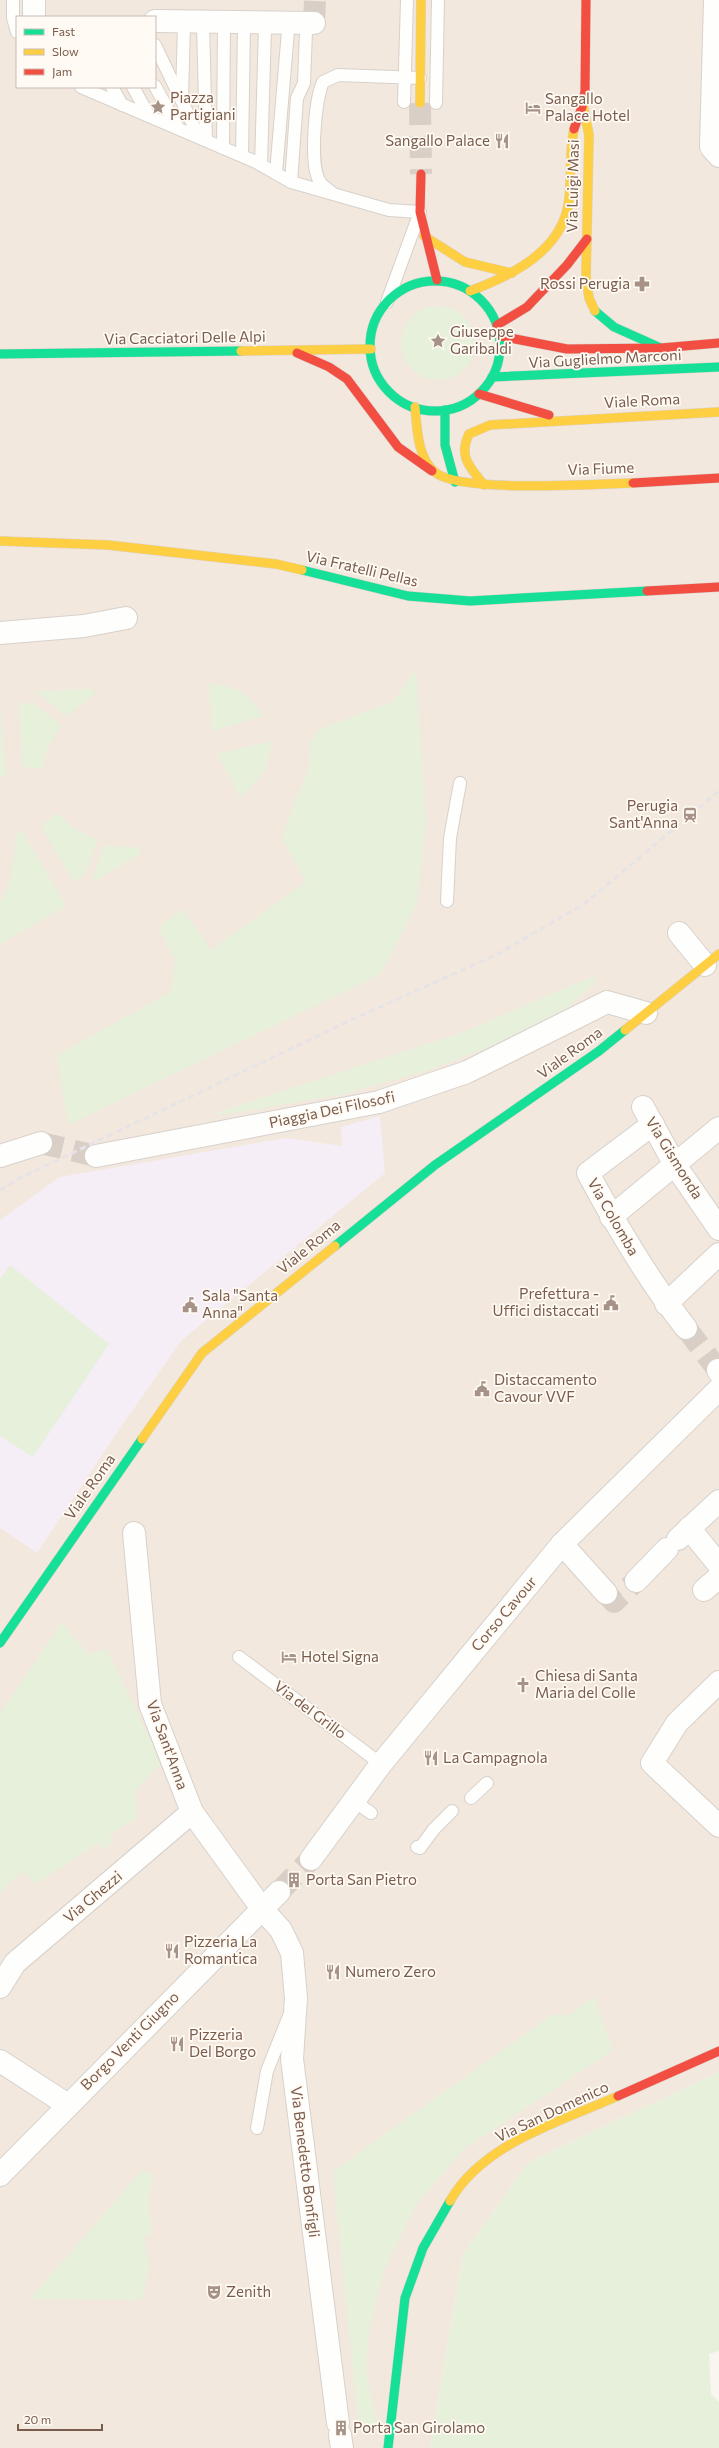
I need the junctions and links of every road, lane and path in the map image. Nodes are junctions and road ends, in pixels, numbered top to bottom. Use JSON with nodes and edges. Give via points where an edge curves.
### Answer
{"nodes":[{"id":1,"x":13,"y":0,"type":"edge"},
{"id":2,"x":34,"y":0,"type":"edge"},
{"id":3,"x":407,"y":0,"type":"edge"},
{"id":4,"x":421,"y":0,"type":"edge"},
{"id":5,"x":438,"y":0,"type":"edge"},
{"id":6,"x":586,"y":0,"type":"edge"},
{"id":7,"x":715,"y":0,"type":"edge"},
{"id":8,"x":34,"y":16,"type":"edge"},
{"id":9,"x":156,"y":21,"type":"edge"},
{"id":10,"x":184,"y":23,"type":"dead end"},
{"id":11,"x":203,"y":24,"type":"dead end"},
{"id":12,"x":224,"y":24,"type":"dead end"},
{"id":13,"x":244,"y":25,"type":"dead end"},
{"id":14,"x":265,"y":27,"type":"dead end"},
{"id":15,"x":310,"y":28,"type":"joint"},
{"id":16,"x":16,"y":29,"type":"edge"},
{"id":17,"x":288,"y":31,"type":"dead end"},
{"id":18,"x":156,"y":47,"type":"edge"},
{"id":19,"x":405,"y":77,"type":"junction"},
{"id":20,"x":420,"y":78,"type":"junction"},
{"id":21,"x":83,"y":88,"type":"edge"},
{"id":22,"x":113,"y":88,"type":"edge"},
{"id":23,"x":134,"y":88,"type":"edge"},
{"id":24,"x":156,"y":88,"type":"edge"},
{"id":25,"x":182,"y":101,"type":"junction"},
{"id":26,"x":404,"y":102,"type":"dead end"},
{"id":27,"x":420,"y":103,"type":"tunnel mouth"},
{"id":28,"x":436,"y":103,"type":"dead end"},
{"id":29,"x":122,"y":104,"type":"junction"},
{"id":30,"x":583,"y":104,"type":"junction"},
{"id":31,"x":149,"y":116,"type":"junction"},
{"id":32,"x":178,"y":128,"type":"junction"},
{"id":33,"x":202,"y":138,"type":"junction"},
{"id":34,"x":223,"y":148,"type":"junction"},
{"id":35,"x":242,"y":155,"type":"junction"},
{"id":36,"x":719,"y":156,"type":"edge"},
{"id":37,"x":261,"y":165,"type":"junction"},
{"id":38,"x":276,"y":173,"type":"junction"},
{"id":39,"x":421,"y":174,"type":"tunnel mouth"},
{"id":40,"x":291,"y":182,"type":"junction"},
{"id":41,"x":334,"y":194,"type":"junction"},
{"id":42,"x":420,"y":212,"type":"junction"},
{"id":43,"x":424,"y":236,"type":"junction"},
{"id":44,"x":587,"y":239,"type":"junction"},
{"id":45,"x":541,"y":250,"type":"junction"},
{"id":46,"x":574,"y":256,"type":"junction"},
{"id":47,"x":512,"y":273,"type":"junction"},
{"id":48,"x":586,"y":276,"type":"junction"},
{"id":49,"x":437,"y":280,"type":"junction"},
{"id":50,"x":470,"y":290,"type":"junction"},
{"id":51,"x":386,"y":302,"type":"junction"},
{"id":52,"x":497,"y":325,"type":"junction"},
{"id":53,"x":500,"y":336,"type":"junction"},
{"id":54,"x":719,"y":343,"type":"edge"},
{"id":55,"x":661,"y":348,"type":"junction"},
{"id":56,"x":371,"y":349,"type":"junction"},
{"id":57,"x":288,"y":350,"type":"junction"},
{"id":58,"x":2,"y":353,"type":"edge"},
{"id":59,"x":719,"y":367,"type":"edge"},
{"id":60,"x":492,"y":378,"type":"junction"},
{"id":61,"x":357,"y":390,"type":"junction"},
{"id":62,"x":479,"y":394,"type":"junction"},
{"id":63,"x":370,"y":395,"type":"dead end"},
{"id":64,"x":384,"y":398,"type":"dead end"},
{"id":65,"x":398,"y":398,"type":"junction"},
{"id":66,"x":415,"y":407,"type":"junction"},
{"id":67,"x":445,"y":410,"type":"junction"},
{"id":68,"x":719,"y":412,"type":"edge"},
{"id":69,"x":566,"y":419,"type":"junction"},
{"id":70,"x":436,"y":473,"type":"junction"},
{"id":71,"x":719,"y":478,"type":"edge"},
{"id":72,"x":455,"y":482,"type":"junction"},
{"id":73,"x":484,"y":485,"type":"junction"},
{"id":74,"x":0,"y":541,"type":"edge"},
{"id":75,"x":719,"y":587,"type":"edge"},
{"id":76,"x":126,"y":618,"type":"dead end"},
{"id":77,"x":0,"y":633,"type":"edge"},
{"id":78,"x":460,"y":783,"type":"dead end"},
{"id":79,"x":447,"y":901,"type":"dead end"},
{"id":80,"x":679,"y":933,"type":"dead end"},
{"id":81,"x":712,"y":959,"type":"edge"},
{"id":82,"x":646,"y":1013,"type":"junction"},
{"id":83,"x":648,"y":1116,"type":"joint"},
{"id":84,"x":719,"y":1128,"type":"edge"},
{"id":85,"x":41,"y":1143,"type":"tunnel mouth"},
{"id":86,"x":0,"y":1156,"type":"edge"},
{"id":87,"x":96,"y":1156,"type":"tunnel mouth"},
{"id":88,"x":675,"y":1165,"type":"junction"},
{"id":89,"x":611,"y":1217,"type":"junction"},
{"id":90,"x":719,"y":1229,"type":"edge"},
{"id":91,"x":719,"y":1254,"type":"edge"},
{"id":92,"x":666,"y":1304,"type":"junction"},
{"id":93,"x":686,"y":1328,"type":"tunnel mouth"},
{"id":94,"x":718,"y":1385,"type":"edge"},
{"id":95,"x":719,"y":1501,"type":"edge"},
{"id":96,"x":134,"y":1533,"type":"dead end"},
{"id":97,"x":678,"y":1538,"type":"junction"},
{"id":98,"x":562,"y":1544,"type":"junction"},
{"id":99,"x":719,"y":1565,"type":"edge"},
{"id":100,"x":636,"y":1581,"type":"tunnel mouth"},
{"id":101,"x":606,"y":1593,"type":"tunnel mouth"},
{"id":102,"x":0,"y":1643,"type":"edge"},
{"id":103,"x":239,"y":1657,"type":"dead end"},
{"id":104,"x":719,"y":1682,"type":"edge"},
{"id":105,"x":381,"y":1764,"type":"junction"},
{"id":106,"x":487,"y":1783,"type":"dead end"},
{"id":107,"x":471,"y":1798,"type":"dead end"},
{"id":108,"x":354,"y":1801,"type":"junction"},
{"id":109,"x":452,"y":1811,"type":"dead end"},
{"id":110,"x":192,"y":1812,"type":"junction"},
{"id":111,"x":371,"y":1814,"type":"dead end"},
{"id":112,"x":719,"y":1826,"type":"edge"},
{"id":113,"x":417,"y":1846,"type":"dead end"},
{"id":114,"x":311,"y":1859,"type":"tunnel mouth"},
{"id":115,"x":279,"y":1892,"type":"tunnel mouth"},
{"id":116,"x":263,"y":1910,"type":"junction"},
{"id":117,"x":0,"y":1987,"type":"edge"},
{"id":118,"x":296,"y":1998,"type":"junction"},
{"id":119,"x":719,"y":2050,"type":"edge"},
{"id":120,"x":0,"y":2061,"type":"edge"},
{"id":121,"x":68,"y":2105,"type":"junction"},
{"id":122,"x":257,"y":2128,"type":"dead end"},
{"id":123,"x":0,"y":2175,"type":"edge"},
{"id":124,"x":340,"y":2435,"type":"edge"},
{"id":125,"x":388,"y":2448,"type":"edge"}],
"edges":[{"from":1,"to":16,"type":"lane","via":[[12,18]]},
{"from":2,"to":8,"type":"street"},
{"from":3,"to":19,"type":"lane"},
{"from":4,"to":20,"type":"street"},
{"from":5,"to":28,"type":"lane"},
{"from":6,"to":30,"type":"street","name":"Via Luigi Masi"},
{"from":7,"to":36,"type":"street","via":[[711,147]]},
{"from":9,"to":15,"type":"street"},
{"from":10,"to":25,"type":"lane"},
{"from":11,"to":33,"type":"lane"},
{"from":12,"to":34,"type":"lane"},
{"from":13,"to":35,"type":"lane"},
{"from":14,"to":37,"type":"lane"},
{"from":15,"to":40,"type":"lane","via":[[304,83],[297,98]]},
{"from":17,"to":38,"type":"lane"},
{"from":18,"to":25,"type":"lane"},
{"from":19,"to":20,"type":"lane"},
{"from":19,"to":26,"type":"lane"},
{"from":19,"to":41,"type":"lane","via":[[338,75],[323,82],[318,93],[316,109],[316,174],[320,182]]},
{"from":20,"to":27,"type":"street"},
{"from":21,"to":29,"type":"lane"},
{"from":22,"to":29,"type":"lane"},
{"from":23,"to":31,"type":"lane"},
{"from":24,"to":32,"type":"lane"},
{"from":25,"to":33,"type":"lane"},
{"from":29,"to":31,"type":"lane"},
{"from":30,"to":44,"type":"street","name":"Via Luigi Masi","via":[[589,135]]},
{"from":30,"to":45,"type":"street","name":"Via Luigi Masi","via":[[573,133],[570,185],[564,220],[553,238]]},
{"from":31,"to":32,"type":"lane"},
{"from":32,"to":33,"type":"lane"},
{"from":33,"to":34,"type":"lane"},
{"from":34,"to":35,"type":"lane"},
{"from":35,"to":37,"type":"lane"},
{"from":37,"to":38,"type":"lane"},
{"from":38,"to":40,"type":"lane"},
{"from":39,"to":42,"type":"street"},
{"from":40,"to":41,"type":"lane"},
{"from":41,"to":42,"type":"lane","via":[[389,210]]},
{"from":42,"to":43,"type":"street"},
{"from":42,"to":51,"type":"lane"},
{"from":43,"to":47,"type":"street","via":[[450,257],[476,268]]},
{"from":43,"to":49,"type":"street"},
{"from":44,"to":46,"type":"street","name":"Via Luigi Masi"},
{"from":44,"to":48,"type":"street","name":"Via Guglielmo Marconi"},
{"from":45,"to":46,"type":"street","via":[[552,244],[562,246]]},
{"from":45,"to":47,"type":"street","name":"Via Luigi Masi"},
{"from":46,"to":48,"type":"street"},
{"from":46,"to":52,"type":"street","name":"Via Luigi Masi","via":[[527,307]]},
{"from":47,"to":50,"type":"street","name":"Via Luigi Masi"},
{"from":48,"to":55,"type":"street","name":"Via Guglielmo Marconi","via":[[594,312],[614,326]]},
{"from":49,"to":50,"type":"street","via":[[454,283]]},
{"from":49,"to":51,"type":"street","via":[[418,282],[401,290]]},
{"from":50,"to":52,"type":"street","via":[[486,306]]},
{"from":51,"to":56,"type":"street","via":[[375,321]]},
{"from":52,"to":53,"type":"street"},
{"from":53,"to":55,"type":"street","name":"Via Guglielmo Marconi","via":[[567,349]]},
{"from":53,"to":60,"type":"street","via":[[500,350]]},
{"from":54,"to":55,"type":"street","name":"Via Guglielmo Marconi"},
{"from":56,"to":57,"type":"street","name":"Via Cacciatori Delle Alpi"},
{"from":56,"to":65,"type":"street","via":[[374,368],[384,385]]},
{"from":57,"to":58,"type":"street","name":"Via Cacciatori Delle Alpi"},
{"from":57,"to":61,"type":"street","via":[[329,367]]},
{"from":59,"to":60,"type":"street","name":"Via Guglielmo Marconi"},
{"from":60,"to":62,"type":"street"},
{"from":61,"to":63,"type":"street"},
{"from":61,"to":70,"type":"street","name":"Via Fiume","via":[[398,447]]},
{"from":62,"to":67,"type":"street","via":[[464,404]]},
{"from":62,"to":69,"type":"street","name":"Viale Roma"},
{"from":64,"to":65,"type":"street"},
{"from":65,"to":66,"type":"street"},
{"from":66,"to":67,"type":"street"},
{"from":66,"to":70,"type":"street","via":[[420,445]]},
{"from":67,"to":72,"type":"street","via":[[446,445]]},
{"from":68,"to":69,"type":"street","name":"Viale Roma"},
{"from":69,"to":73,"type":"street","name":"Viale Roma","via":[[490,425],[469,434],[463,447],[468,462]]},
{"from":70,"to":72,"type":"street","name":"Via Fiume"},
{"from":71,"to":73,"type":"street","name":"Via Fiume"},
{"from":72,"to":73,"type":"street","name":"Via Fiume"},
{"from":74,"to":75,"type":"street","name":"Via Fratelli Pellas","via":[[108,545],[276,564],[408,596],[470,601]]},
{"from":76,"to":77,"type":"street","via":[[84,626]]},
{"from":78,"to":79,"type":"lane","via":[[450,838]]},
{"from":80,"to":81,"type":"street"},
{"from":81,"to":82,"type":"street","name":"Viale Roma"},
{"from":82,"to":87,"type":"street","name":"Piaggia Dei Filosofi","via":[[607,1002],[467,1072],[380,1102]]},
{"from":82,"to":102,"type":"street","name":"Viale Roma","via":[[599,1051],[435,1164],[202,1353],[65,1546]]},
{"from":83,"to":88,"type":"street","name":"Via Gismonda"},
{"from":83,"to":89,"type":"street","name":"Via Colomba","via":[[588,1173]]},
{"from":84,"to":88,"type":"street"},
{"from":85,"to":86,"type":"street"},
{"from":88,"to":89,"type":"street"},
{"from":88,"to":90,"type":"street","name":"Via Gismonda"},
{"from":89,"to":92,"type":"street","name":"Via Colomba"},
{"from":91,"to":92,"type":"street"},
{"from":92,"to":93,"type":"street","name":"Via Colomba"},
{"from":94,"to":98,"type":"street","name":"Corso Cavour"},
{"from":95,"to":97,"type":"street"},
{"from":96,"to":110,"type":"street","name":"Via Sant'Anna","via":[[150,1704]]},
{"from":97,"to":99,"type":"street"},
{"from":97,"to":100,"type":"street"},
{"from":98,"to":101,"type":"street"},
{"from":98,"to":105,"type":"street","name":"Corso Cavour"},
{"from":103,"to":105,"type":"lane","name":"Via del Grillo"},
{"from":104,"to":112,"type":"street","via":[[677,1723],[652,1763]]},
{"from":105,"to":108,"type":"street","name":"Corso Cavour"},
{"from":106,"to":107,"type":"lane"},
{"from":108,"to":111,"type":"lane"},
{"from":108,"to":114,"type":"street","name":"Corso Cavour"},
{"from":109,"to":113,"type":"lane","via":[[420,1848]]},
{"from":110,"to":116,"type":"street","name":"Via Sant'Anna"},
{"from":110,"to":117,"type":"street","name":"Via Ghezzi","via":[[15,1963]]},
{"from":115,"to":116,"type":"street"},
{"from":116,"to":118,"type":"street","name":"Via Benedetto Bonfigli","via":[[281,1930],[292,1953]]},
{"from":116,"to":121,"type":"street","name":"Borgo Venti Giugno"},
{"from":118,"to":122,"type":"lane","via":[[267,2071]]},
{"from":118,"to":124,"type":"street","name":"Via Benedetto Bonfigli","via":[[292,2059]]},
{"from":119,"to":125,"type":"street","name":"Via San Domenico","via":[[492,2155],[459,2185],[423,2248],[404,2298]]},
{"from":120,"to":121,"type":"street"},
{"from":121,"to":123,"type":"street","name":"Borgo Venti Giugno"}]}
